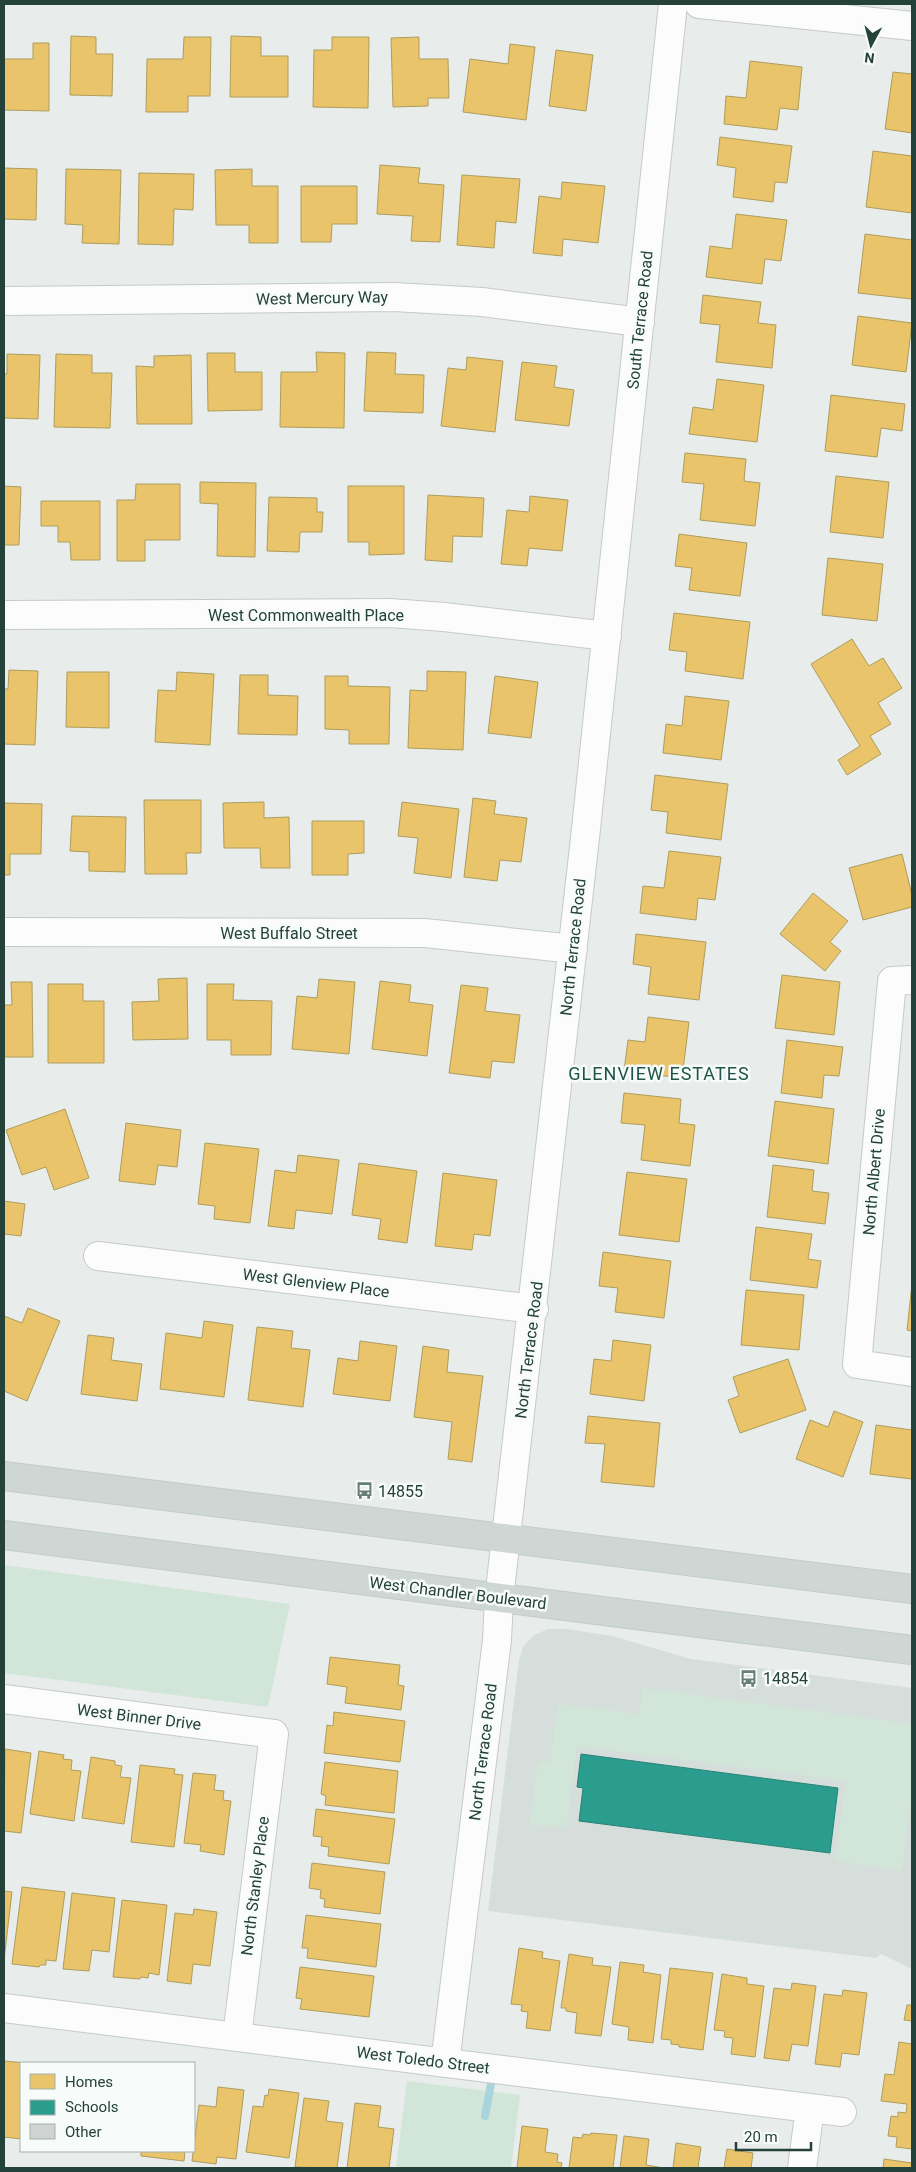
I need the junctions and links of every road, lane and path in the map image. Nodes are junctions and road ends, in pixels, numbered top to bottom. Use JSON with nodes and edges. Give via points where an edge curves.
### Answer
{"nodes":[{"id":1,"x":673,"y":4,"type":"edge"},
{"id":2,"x":698,"y":4,"type":"edge"},
{"id":3,"x":912,"y":26,"type":"edge"},
{"id":4,"x":4,"y":302,"type":"edge"},
{"id":5,"x":640,"y":322,"type":"junction"},
{"id":6,"x":4,"y":615,"type":"edge"},
{"id":7,"x":608,"y":636,"type":"junction"},
{"id":8,"x":4,"y":932,"type":"edge"},
{"id":9,"x":573,"y":949,"type":"junction"},
{"id":10,"x":902,"y":981,"type":"edge"},
{"id":11,"x":98,"y":1256,"type":"dead end"},
{"id":12,"x":534,"y":1309,"type":"junction"},
{"id":13,"x":912,"y":1372,"type":"edge"},
{"id":14,"x":4,"y":1476,"type":"edge"},
{"id":15,"x":4,"y":1535,"type":"edge"},
{"id":16,"x":506,"y":1538,"type":"junction"},
{"id":17,"x":912,"y":1589,"type":"edge"},
{"id":18,"x":500,"y":1599,"type":"junction"},
{"id":19,"x":912,"y":1650,"type":"edge"},
{"id":20,"x":4,"y":1699,"type":"edge"},
{"id":21,"x":274,"y":1734,"type":"joint"},
{"id":22,"x":4,"y":2008,"type":"edge"},
{"id":23,"x":237,"y":2037,"type":"junction"},
{"id":24,"x":445,"y":2063,"type":"junction"},
{"id":25,"x":810,"y":2108,"type":"junction"},
{"id":26,"x":842,"y":2112,"type":"dead end"},
{"id":27,"x":802,"y":2168,"type":"edge"}],
"edges":[{"from":1,"to":5,"type":"street","name":"South Terrace Road"},
{"from":2,"to":3,"type":"street"},
{"from":4,"to":5,"type":"street","name":"West Mercury Way","via":[[394,297],[482,302]]},
{"from":5,"to":7,"type":"street","name":"South Terrace Road"},
{"from":6,"to":7,"type":"street","name":"West Commonwealth Place","via":[[390,613]]},
{"from":7,"to":9,"type":"street","name":"North Terrace Road"},
{"from":8,"to":9,"type":"street","name":"West Buffalo Street","via":[[425,933]]},
{"from":9,"to":12,"type":"street","name":"North Terrace Road"},
{"from":10,"to":13,"type":"street","name":"North Albert Drive","via":[[857,1364]]},
{"from":11,"to":12,"type":"street","name":"West Glenview Place"},
{"from":12,"to":16,"type":"street","name":"North Terrace Road"},
{"from":14,"to":16,"type":"main road"},
{"from":15,"to":18,"type":"main road","name":"West Chandler Boulevard"},
{"from":16,"to":17,"type":"main road"},
{"from":16,"to":18,"type":"street","name":"North Terrace Road"},
{"from":18,"to":19,"type":"main road","name":"West Chandler Boulevard"},
{"from":18,"to":24,"type":"street","name":"North Terrace Road"},
{"from":20,"to":21,"type":"street","name":"West Binner Drive"},
{"from":21,"to":23,"type":"street","name":"North Stanley Place"},
{"from":22,"to":23,"type":"street","name":"West Toledo Street"},
{"from":23,"to":24,"type":"street","name":"West Toledo Street"},
{"from":24,"to":25,"type":"street","name":"West Toledo Street"},
{"from":25,"to":26,"type":"street","name":"West Toledo Street"},
{"from":25,"to":27,"type":"street"}]}
